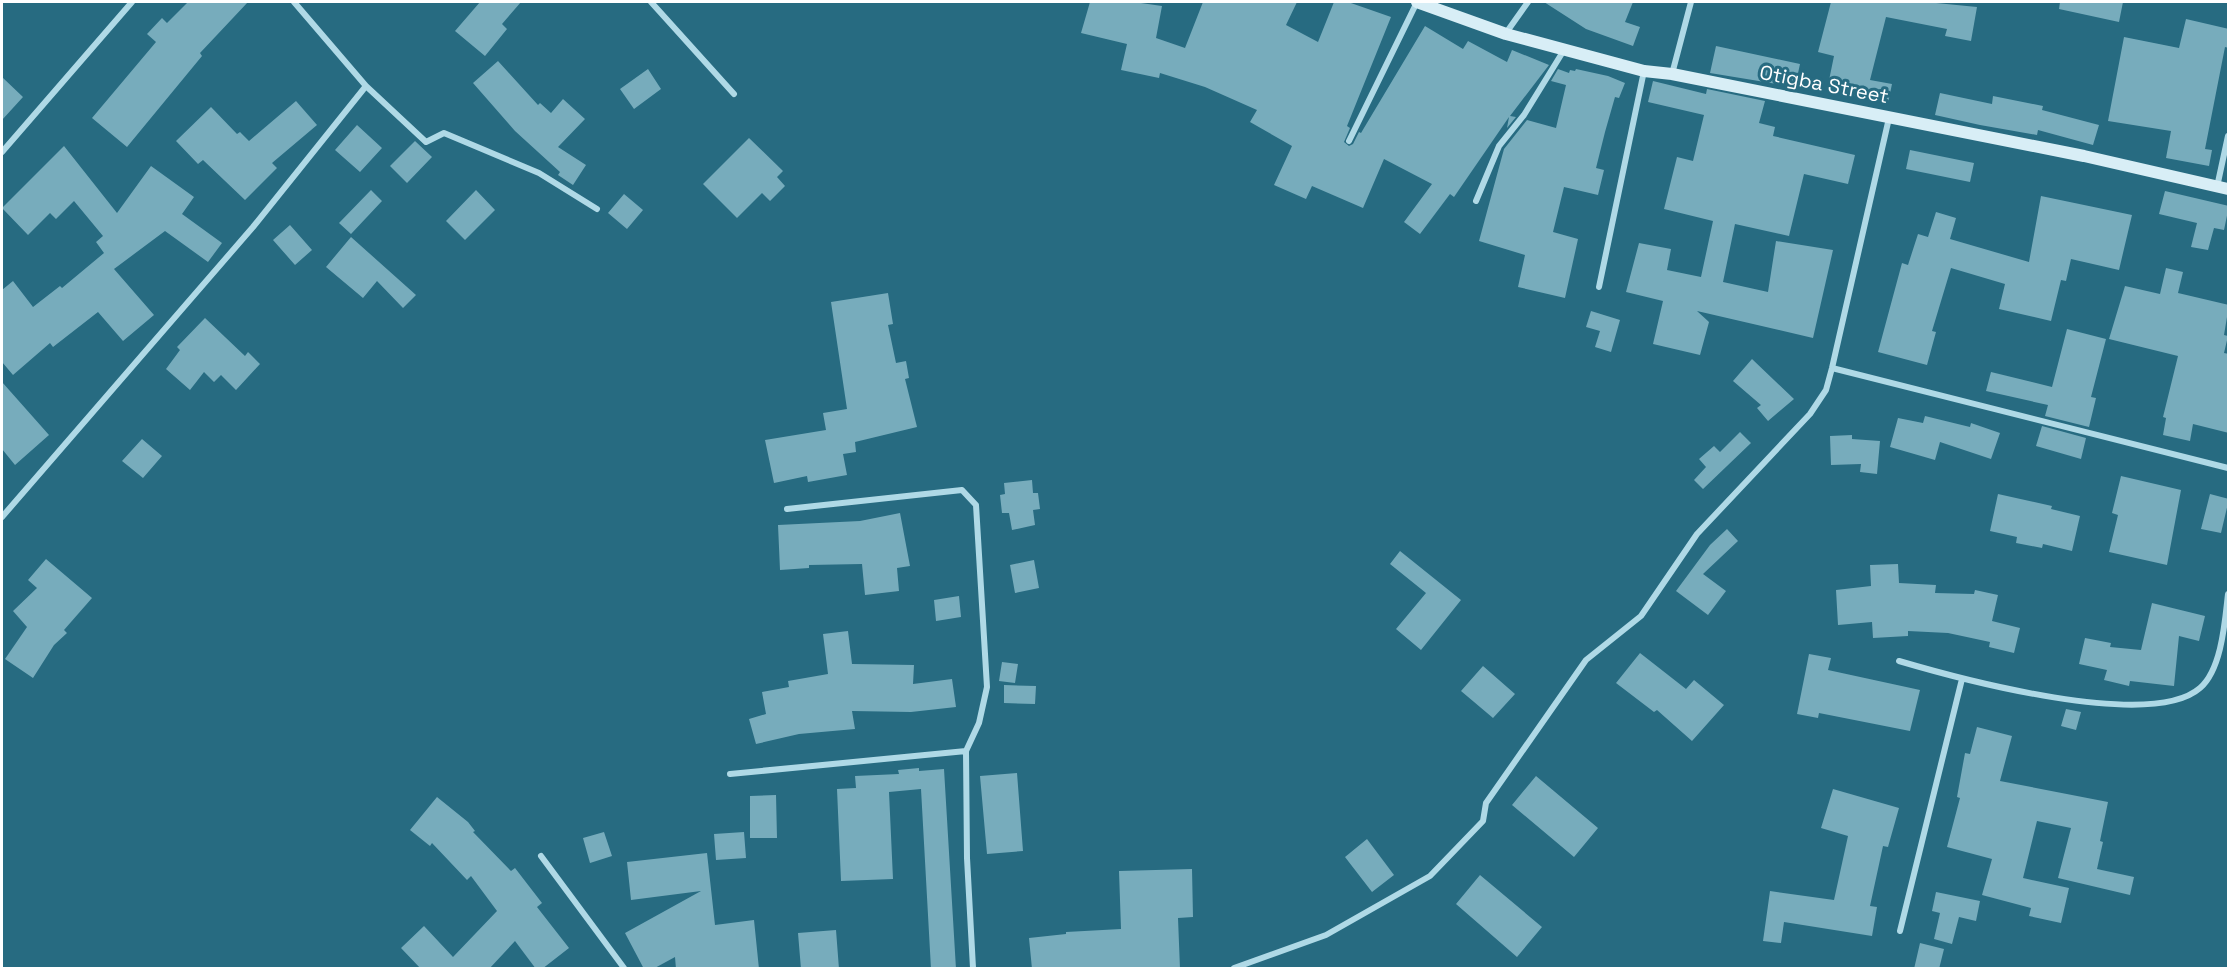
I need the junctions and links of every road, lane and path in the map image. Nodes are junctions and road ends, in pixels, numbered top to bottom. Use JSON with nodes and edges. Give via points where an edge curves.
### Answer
{"nodes":[{"id":1,"x":132,"y":2,"type":"edge"},
{"id":2,"x":297,"y":2,"type":"edge"},
{"id":3,"x":651,"y":2,"type":"edge"},
{"id":4,"x":1417,"y":2,"type":"edge"},
{"id":5,"x":1528,"y":2,"type":"edge"},
{"id":6,"x":1691,"y":2,"type":"edge"},
{"id":7,"x":1506,"y":34,"type":"junction"},
{"id":8,"x":1564,"y":50,"type":"junction"},
{"id":9,"x":1644,"y":71,"type":"junction"},
{"id":10,"x":1672,"y":74,"type":"junction"},
{"id":11,"x":366,"y":86,"type":"junction"},
{"id":12,"x":734,"y":94,"type":"dead end"},
{"id":13,"x":1889,"y":117,"type":"junction"},
{"id":14,"x":2229,"y":136,"type":"edge"},
{"id":15,"x":1349,"y":141,"type":"dead end"},
{"id":16,"x":2,"y":152,"type":"edge"},
{"id":17,"x":2223,"y":188,"type":"edge"},
{"id":18,"x":1476,"y":201,"type":"dead end"},
{"id":19,"x":597,"y":209,"type":"dead end"},
{"id":20,"x":1599,"y":287,"type":"dead end"},
{"id":21,"x":1832,"y":368,"type":"junction"},
{"id":22,"x":2229,"y":468,"type":"edge"},
{"id":23,"x":787,"y":508,"type":"dead end"},
{"id":24,"x":2,"y":517,"type":"edge"},
{"id":25,"x":2229,"y":594,"type":"edge"},
{"id":26,"x":1899,"y":661,"type":"dead end"},
{"id":27,"x":1962,"y":679,"type":"junction"},
{"id":28,"x":966,"y":751,"type":"junction"},
{"id":29,"x":730,"y":774,"type":"dead end"},
{"id":30,"x":541,"y":856,"type":"dead end"},
{"id":31,"x":1900,"y":931,"type":"dead end"},
{"id":32,"x":624,"y":969,"type":"edge"},
{"id":33,"x":973,"y":969,"type":"edge"},
{"id":34,"x":1234,"y":969,"type":"edge"}],
"edges":[{"from":1,"to":16,"type":"street"},
{"from":2,"to":11,"type":"street"},
{"from":3,"to":12,"type":"street"},
{"from":4,"to":7,"type":"street","name":"Otigba Street"},
{"from":4,"to":15,"type":"street"},
{"from":5,"to":7,"type":"street"},
{"from":6,"to":10,"type":"street"},
{"from":7,"to":8,"type":"street","name":"Otigba Street"},
{"from":8,"to":9,"type":"street","name":"Otigba Street"},
{"from":8,"to":18,"type":"street","via":[[1524,115],[1499,146]]},
{"from":9,"to":10,"type":"street","name":"Otigba Street"},
{"from":9,"to":20,"type":"street"},
{"from":10,"to":13,"type":"street","name":"Otigba Street"},
{"from":11,"to":19,"type":"street","via":[[426,142],[444,133],[539,173]]},
{"from":11,"to":24,"type":"street","via":[[253,227]]},
{"from":13,"to":17,"type":"street","name":"Otigba Street"},
{"from":13,"to":21,"type":"street"},
{"from":14,"to":17,"type":"street"},
{"from":21,"to":22,"type":"street"},
{"from":21,"to":34,"type":"street","via":[[1826,390],[1810,414],[1697,534],[1641,616],[1586,660],[1486,803],[1483,821],[1430,876],[1326,935]]},
{"from":23,"to":28,"type":"street","via":[[962,490],[976,505],[987,687],[979,723]]},
{"from":25,"to":27,"type":"street","via":[[2219,655],[2201,687],[2173,702],[2115,706]]},
{"from":26,"to":27,"type":"street"},
{"from":27,"to":31,"type":"street"},
{"from":28,"to":29,"type":"street"},
{"from":28,"to":33,"type":"street"},
{"from":30,"to":32,"type":"street"}]}
